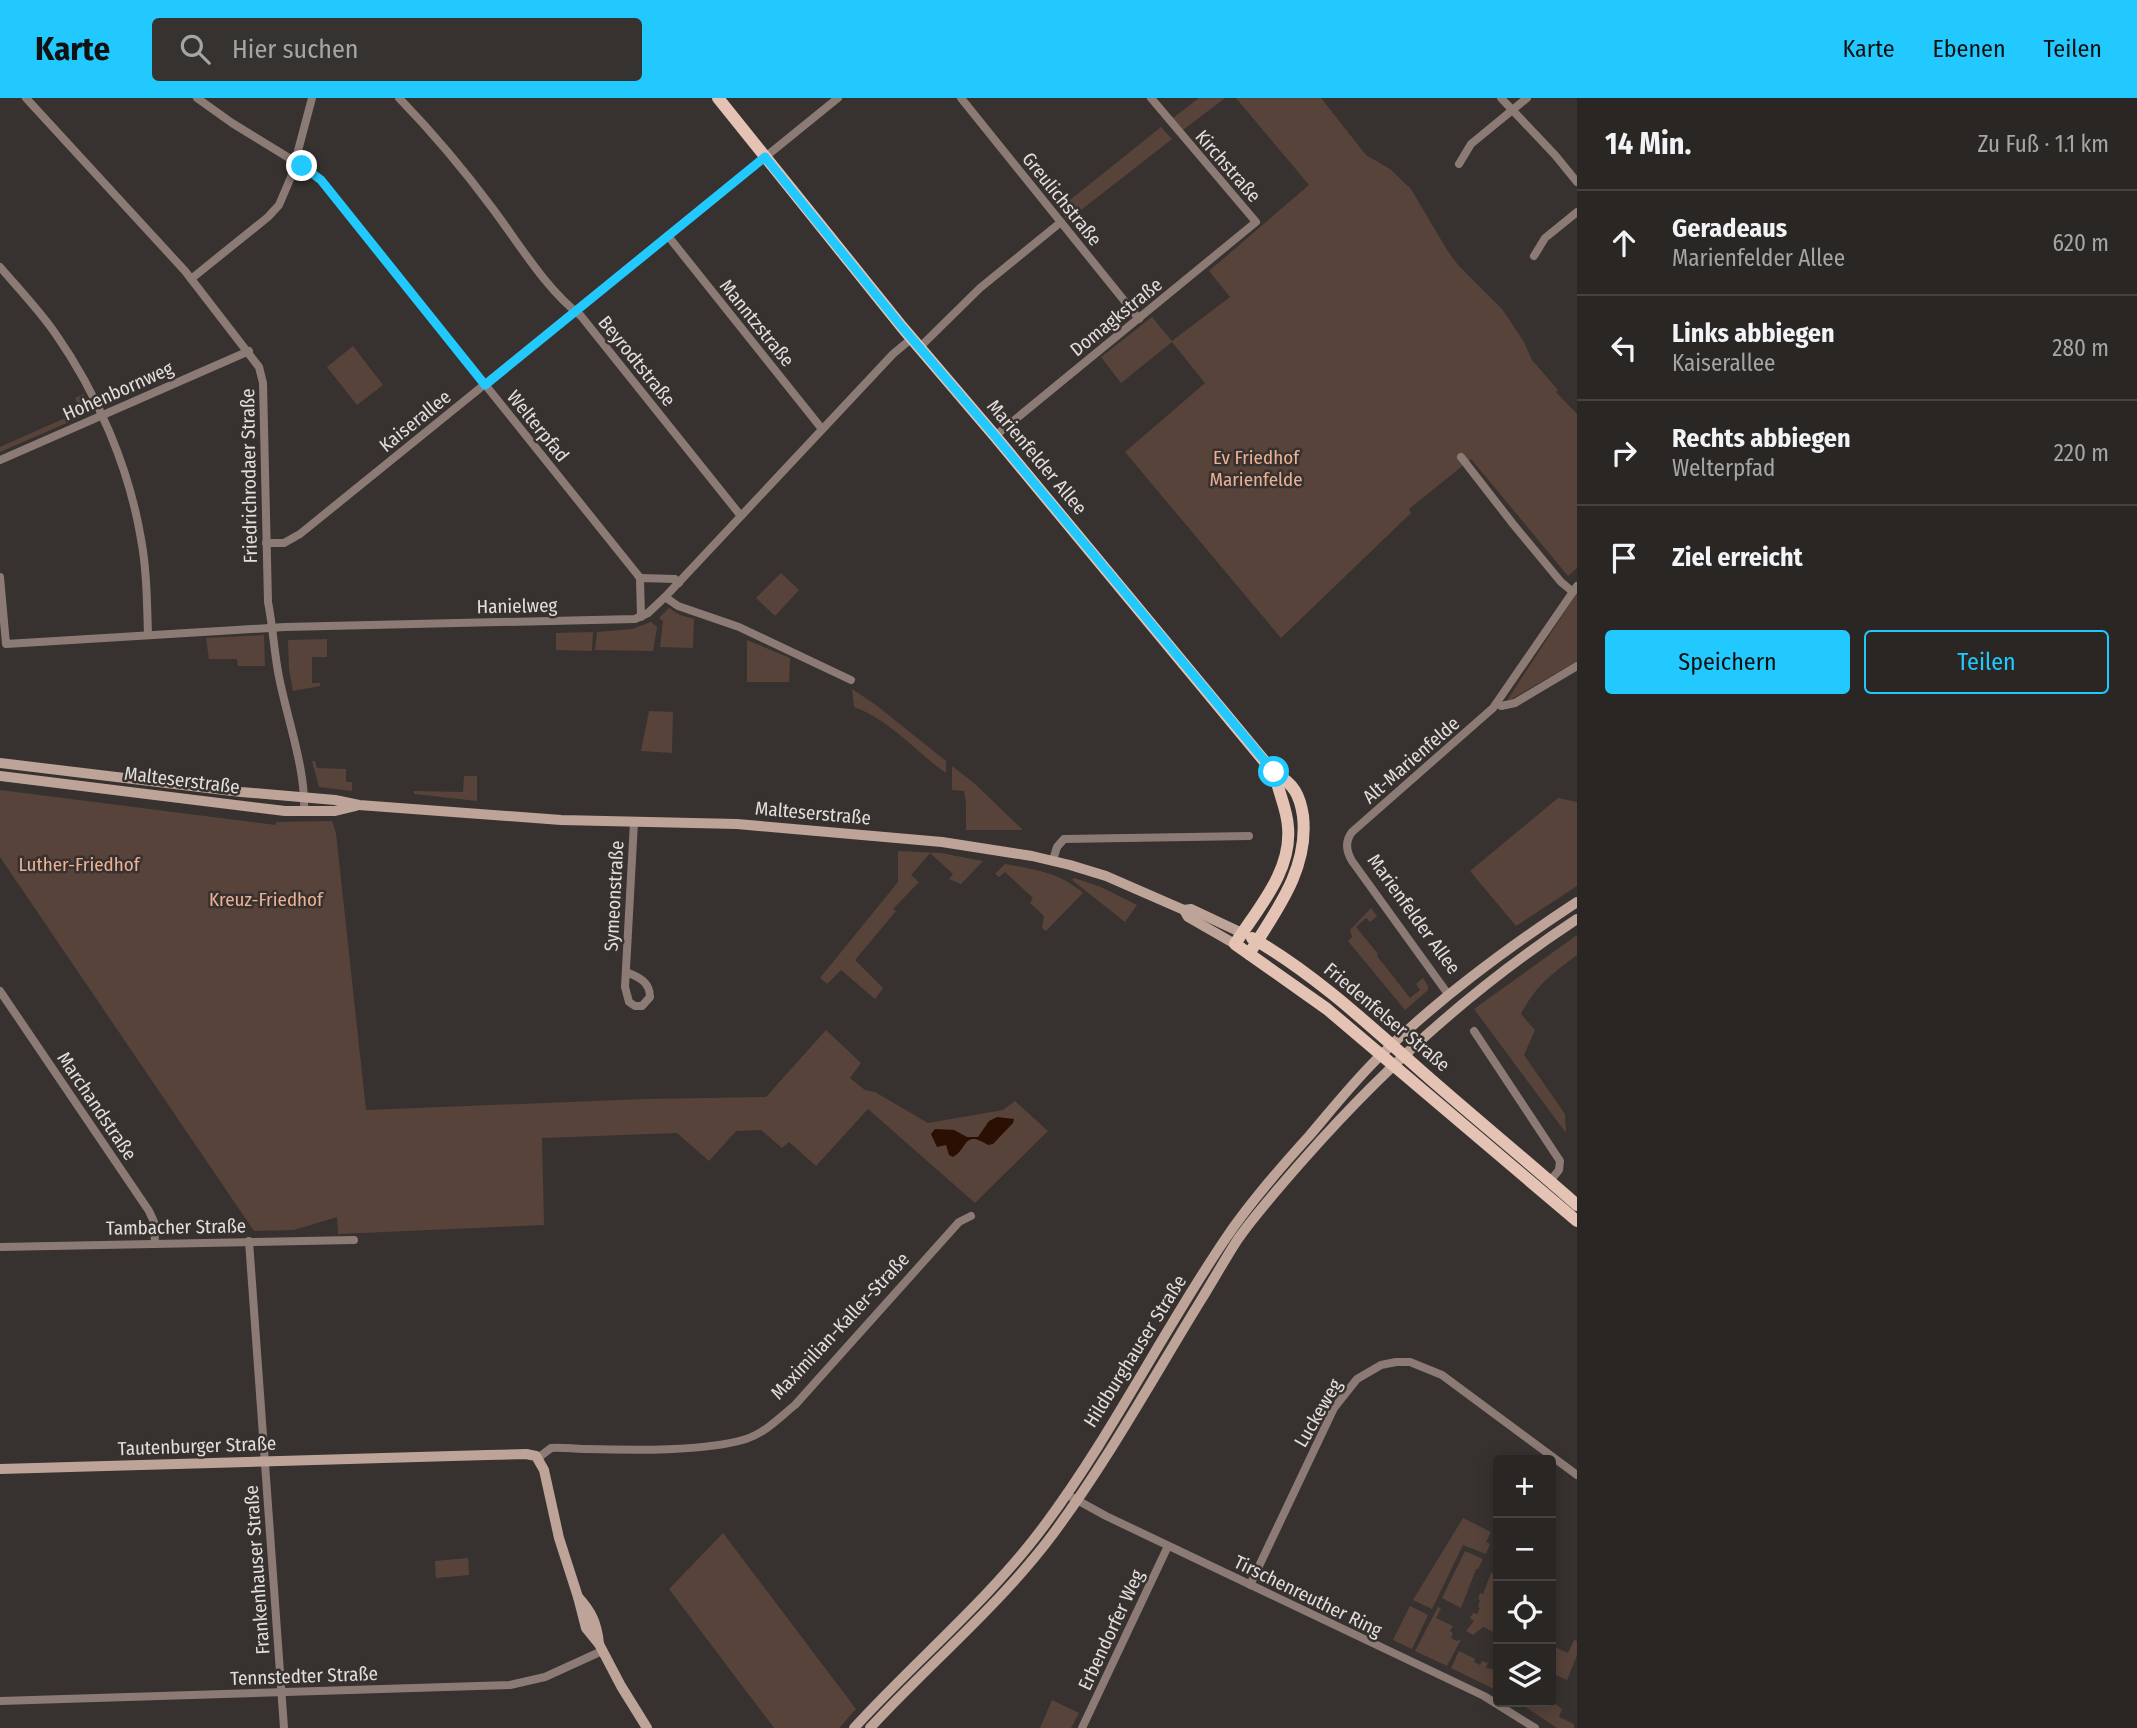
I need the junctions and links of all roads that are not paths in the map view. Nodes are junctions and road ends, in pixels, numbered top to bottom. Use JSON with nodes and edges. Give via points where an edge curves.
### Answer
{"nodes":[{"id":1,"x":26,"y":98,"type":"edge"},
{"id":2,"x":197,"y":98,"type":"edge"},
{"id":3,"x":312,"y":98,"type":"edge"},
{"id":4,"x":400,"y":98,"type":"edge"},
{"id":5,"x":718,"y":98,"type":"edge"},
{"id":6,"x":838,"y":98,"type":"edge"},
{"id":7,"x":961,"y":98,"type":"edge"},
{"id":8,"x":1151,"y":98,"type":"edge"},
{"id":9,"x":1501,"y":98,"type":"edge"},
{"id":10,"x":1527,"y":98,"type":"edge"},
{"id":11,"x":1511,"y":111,"type":"junction"},
{"id":12,"x":765,"y":157,"type":"junction"},
{"id":13,"x":294,"y":161,"type":"junction"},
{"id":14,"x":1459,"y":164,"type":"dead end"},
{"id":15,"x":1577,"y":182,"type":"edge"},
{"id":16,"x":1577,"y":212,"type":"edge"},
{"id":17,"x":1061,"y":222,"type":"junction"},
{"id":18,"x":1256,"y":222,"type":"joint"},
{"id":19,"x":668,"y":236,"type":"junction"},
{"id":20,"x":1534,"y":256,"type":"dead end"},
{"id":21,"x":0,"y":267,"type":"edge"},
{"id":22,"x":191,"y":279,"type":"junction"},
{"id":23,"x":575,"y":312,"type":"junction"},
{"id":24,"x":1139,"y":319,"type":"junction"},
{"id":25,"x":915,"y":343,"type":"junction"},
{"id":26,"x":249,"y":351,"type":"junction"},
{"id":27,"x":485,"y":385,"type":"junction"},
{"id":28,"x":101,"y":416,"type":"junction"},
{"id":29,"x":822,"y":429,"type":"junction"},
{"id":30,"x":995,"y":436,"type":"junction"},
{"id":31,"x":1461,"y":457,"type":"dead end"},
{"id":32,"x":0,"y":460,"type":"edge"},
{"id":33,"x":741,"y":516,"type":"junction"},
{"id":34,"x":266,"y":543,"type":"junction"},
{"id":35,"x":0,"y":577,"type":"edge"},
{"id":36,"x":640,"y":578,"type":"junction"},
{"id":37,"x":679,"y":583,"type":"junction"},
{"id":38,"x":1575,"y":589,"type":"edge"},
{"id":39,"x":665,"y":597,"type":"junction"},
{"id":40,"x":641,"y":617,"type":"junction"},
{"id":41,"x":273,"y":628,"type":"junction"},
{"id":42,"x":148,"y":635,"type":"junction"},
{"id":43,"x":1577,"y":666,"type":"edge"},
{"id":44,"x":851,"y":680,"type":"dead end"},
{"id":45,"x":1497,"y":703,"type":"junction"},
{"id":46,"x":0,"y":763,"type":"edge"},
{"id":47,"x":46,"y":768,"type":"junction"},
{"id":48,"x":1275,"y":774,"type":"junction"},
{"id":49,"x":0,"y":776,"type":"edge"},
{"id":50,"x":44,"y":781,"type":"junction"},
{"id":51,"x":155,"y":782,"type":"junction"},
{"id":52,"x":241,"y":792,"type":"junction"},
{"id":53,"x":153,"y":794,"type":"junction"},
{"id":54,"x":304,"y":798,"type":"junction"},
{"id":55,"x":239,"y":805,"type":"junction"},
{"id":56,"x":359,"y":805,"type":"junction"},
{"id":57,"x":304,"y":811,"type":"junction"},
{"id":58,"x":634,"y":822,"type":"junction"},
{"id":59,"x":1249,"y":836,"type":"dead end"},
{"id":60,"x":1347,"y":840,"type":"joint"},
{"id":61,"x":1053,"y":860,"type":"junction"},
{"id":62,"x":1577,"y":902,"type":"edge"},
{"id":63,"x":1184,"y":910,"type":"junction"},
{"id":64,"x":1577,"y":919,"type":"edge"},
{"id":65,"x":1242,"y":933,"type":"junction"},
{"id":66,"x":1257,"y":941,"type":"junction"},
{"id":67,"x":1235,"y":944,"type":"junction"},
{"id":68,"x":1249,"y":954,"type":"junction"},
{"id":69,"x":626,"y":972,"type":"dead end"},
{"id":70,"x":0,"y":990,"type":"edge"},
{"id":71,"x":1448,"y":994,"type":"junction"},
{"id":72,"x":1458,"y":1007,"type":"junction"},
{"id":73,"x":1474,"y":1031,"type":"dead end"},
{"id":74,"x":1393,"y":1044,"type":"junction"},
{"id":75,"x":1381,"y":1055,"type":"junction"},
{"id":76,"x":1405,"y":1056,"type":"junction"},
{"id":77,"x":1393,"y":1066,"type":"junction"},
{"id":78,"x":1546,"y":1185,"type":"junction"},
{"id":79,"x":1577,"y":1205,"type":"edge"},
{"id":80,"x":971,"y":1216,"type":"dead end"},
{"id":81,"x":1577,"y":1221,"type":"edge"},
{"id":82,"x":354,"y":1240,"type":"dead end"},
{"id":83,"x":249,"y":1241,"type":"junction"},
{"id":84,"x":155,"y":1244,"type":"junction"},
{"id":85,"x":0,"y":1247,"type":"edge"},
{"id":86,"x":394,"y":1457,"type":"joint"},
{"id":87,"x":538,"y":1458,"type":"junction"},
{"id":88,"x":265,"y":1461,"type":"junction"},
{"id":89,"x":0,"y":1469,"type":"edge"},
{"id":90,"x":1577,"y":1475,"type":"edge"},
{"id":91,"x":1071,"y":1498,"type":"junction"},
{"id":92,"x":1168,"y":1546,"type":"junction"},
{"id":93,"x":1250,"y":1585,"type":"junction"},
{"id":94,"x":601,"y":1647,"type":"junction"},
{"id":95,"x":282,"y":1692,"type":"junction"},
{"id":96,"x":0,"y":1701,"type":"edge"},
{"id":97,"x":284,"y":1728,"type":"edge"},
{"id":98,"x":647,"y":1728,"type":"edge"},
{"id":99,"x":854,"y":1728,"type":"edge"},
{"id":100,"x":870,"y":1728,"type":"edge"},
{"id":101,"x":1082,"y":1728,"type":"edge"},
{"id":102,"x":1535,"y":1728,"type":"edge"}],
"edges":[{"from":1,"to":22,"type":"street","name":"Friedrichrodaer Straße"},
{"from":2,"to":13,"type":"street","name":"Welterpfad"},
{"from":3,"to":13,"type":"street"},
{"from":4,"to":23,"type":"street","name":"Beyrodtstraße","via":[[440,141]]},
{"from":5,"to":12,"type":"main road","name":"Marienfelder Allee"},
{"from":6,"to":12,"type":"street","name":"Kaiserallee"},
{"from":7,"to":17,"type":"street","name":"Greulichstraße"},
{"from":8,"to":18,"type":"street","name":"Kirchstraße"},
{"from":9,"to":11,"type":"street"},
{"from":10,"to":11,"type":"street"},
{"from":11,"to":14,"type":"street","via":[[1471,144]]},
{"from":11,"to":15,"type":"street"},
{"from":12,"to":19,"type":"street","name":"Kaiserallee"},
{"from":12,"to":25,"type":"main road","name":"Marienfelder Allee"},
{"from":13,"to":22,"type":"street","via":[[286,191],[275,209]]},
{"from":13,"to":27,"type":"street","name":"Welterpfad","via":[[321,180]]},
{"from":16,"to":20,"type":"street","via":[[1545,238]]},
{"from":17,"to":24,"type":"street","name":"Greulichstraße"},
{"from":17,"to":25,"type":"street"},
{"from":18,"to":24,"type":"street","name":"Domagkstraße"},
{"from":19,"to":23,"type":"street","name":"Kaiserallee"},
{"from":19,"to":29,"type":"street","name":"Manntzstraße"},
{"from":21,"to":28,"type":"street","via":[[55,332]]},
{"from":22,"to":26,"type":"street","name":"Friedrichrodaer Straße"},
{"from":23,"to":27,"type":"street","name":"Kaiserallee"},
{"from":23,"to":33,"type":"street","name":"Beyrodtstraße"},
{"from":24,"to":30,"type":"street","name":"Domagkstraße"},
{"from":25,"to":29,"type":"street","via":[[899,348]]},
{"from":25,"to":30,"type":"main road","name":"Marienfelder Allee"},
{"from":26,"to":28,"type":"street","name":"Hohenbornweg"},
{"from":26,"to":34,"type":"street","name":"Friedrichrodaer Straße","via":[[263,383]]},
{"from":27,"to":34,"type":"street","name":"Kaiserallee","via":[[300,534],[284,542]]},
{"from":27,"to":36,"type":"street","name":"Welterpfad"},
{"from":28,"to":32,"type":"street","name":"Hohenbornweg"},
{"from":28,"to":42,"type":"street","via":[[136,515]]},
{"from":29,"to":33,"type":"street"},
{"from":30,"to":48,"type":"main road","name":"Marienfelder Allee"},
{"from":31,"to":38,"type":"street","via":[[1561,582]]},
{"from":33,"to":37,"type":"street"},
{"from":34,"to":41,"type":"street","name":"Friedrichrodaer Straße"},
{"from":35,"to":42,"type":"street","name":"Hanielweg","via":[[6,645]]},
{"from":36,"to":37,"type":"street"},
{"from":36,"to":40,"type":"street"},
{"from":37,"to":39,"type":"street"},
{"from":38,"to":45,"type":"street","name":"Alt-Marienfelde"},
{"from":39,"to":40,"type":"street"},
{"from":39,"to":44,"type":"street"},
{"from":40,"to":41,"type":"street","name":"Hanielweg"},
{"from":41,"to":42,"type":"street","name":"Hanielweg"},
{"from":41,"to":54,"type":"street","name":"Friedrichrodaer Straße"},
{"from":43,"to":45,"type":"street","via":[[1515,703]]},
{"from":45,"to":60,"type":"street","name":"Alt-Marienfelde"},
{"from":46,"to":47,"type":"main road","name":"Malteserstraße"},
{"from":47,"to":50,"type":"main road"},
{"from":47,"to":51,"type":"main road","name":"Malteserstraße"},
{"from":48,"to":65,"type":"main road","name":"Marienfelder Allee","via":[[1287,814],[1286,854],[1275,882]]},
{"from":48,"to":66,"type":"main road","name":"Marienfelder Allee","via":[[1288,780],[1299,797],[1304,841],[1292,881]]},
{"from":49,"to":50,"type":"main road","name":"Malteserstraße"},
{"from":50,"to":53,"type":"main road","name":"Malteserstraße"},
{"from":51,"to":52,"type":"main road","name":"Malteserstraße"},
{"from":51,"to":53,"type":"main road"},
{"from":52,"to":54,"type":"main road","name":"Malteserstraße"},
{"from":52,"to":55,"type":"main road"},
{"from":53,"to":55,"type":"main road","name":"Malteserstraße"},
{"from":54,"to":56,"type":"main road","name":"Malteserstraße"},
{"from":54,"to":57,"type":"street","name":"Friedrichrodaer Straße"},
{"from":55,"to":57,"type":"main road","name":"Malteserstraße"},
{"from":56,"to":57,"type":"main road","name":"Malteserstraße"},
{"from":56,"to":58,"type":"main road","name":"Malteserstraße"},
{"from":58,"to":61,"type":"main road","name":"Malteserstraße","via":[[734,824],[918,839]]},
{"from":58,"to":69,"type":"street","name":"Symeonstraße"},
{"from":59,"to":61,"type":"street","via":[[1064,839]]},
{"from":60,"to":71,"type":"street","name":"Marienfelder Allee","via":[[1352,861]]},
{"from":61,"to":63,"type":"main road","name":"Friedenfelser Straße","via":[[1106,876]]},
{"from":62,"to":71,"type":"main road","name":"Hildburghauser Straße"},
{"from":63,"to":65,"type":"main road","name":"Friedenfelser Straße","via":[[1191,909]]},
{"from":63,"to":67,"type":"main road","name":"Friedenfelser Straße","via":[[1188,917]]},
{"from":64,"to":72,"type":"main road"},
{"from":65,"to":66,"type":"main road","name":"Friedenfelser Straße"},
{"from":65,"to":67,"type":"main road","name":"Marienfelder Allee"},
{"from":66,"to":68,"type":"main road","name":"Marienfelder Allee"},
{"from":66,"to":74,"type":"main road","name":"Friedenfelser Straße"},
{"from":67,"to":68,"type":"main road","name":"Friedenfelser Straße"},
{"from":68,"to":75,"type":"main road","name":"Friedenfelser Straße","via":[[1327,1009]]},
{"from":70,"to":84,"type":"street","name":"Marchandstraße","via":[[149,1212]]},
{"from":71,"to":72,"type":"main road","name":"Marienfelder Allee"},
{"from":71,"to":74,"type":"main road","name":"Hildburghauser Straße"},
{"from":72,"to":76,"type":"main road"},
{"from":73,"to":78,"type":"street","via":[[1560,1161],[1559,1170]]},
{"from":74,"to":75,"type":"main road","name":"Hildburghauser Straße"},
{"from":74,"to":76,"type":"main road","name":"Friedenfelser Straße"},
{"from":75,"to":77,"type":"main road","name":"Friedenfelser Straße"},
{"from":75,"to":91,"type":"main road","name":"Hildburghauser Straße","via":[[1266,1184],[1226,1238]]},
{"from":76,"to":77,"type":"main road","name":"Hildburghauser Straße"},
{"from":76,"to":78,"type":"main road","name":"Friedenfelser Straße"},
{"from":77,"to":78,"type":"main road","name":"Friedenfelser Straße"},
{"from":77,"to":91,"type":"main road","name":"Hildburghauser Straße","via":[[1321,1140],[1238,1239]]},
{"from":78,"to":79,"type":"main road"},
{"from":78,"to":81,"type":"main road"},
{"from":80,"to":87,"type":"street","name":"Maximilian-Kaller-Straße","via":[[959,1222],[795,1405],[764,1430],[747,1438],[695,1446],[551,1448]]},
{"from":82,"to":83,"type":"street","name":"Tambacher Straße"},
{"from":83,"to":84,"type":"street","name":"Tambacher Straße"},
{"from":83,"to":88,"type":"street","name":"Frankenhauser Straße"},
{"from":84,"to":85,"type":"street","name":"Tambacher Straße"},
{"from":86,"to":87,"type":"main road","name":"Maximilian-Kaller-Straße","via":[[526,1454]]},
{"from":86,"to":88,"type":"main road","name":"Tautenburger Straße"},
{"from":87,"to":94,"type":"main road","via":[[586,1629]]},
{"from":88,"to":89,"type":"main road","name":"Tautenburger Straße"},
{"from":88,"to":95,"type":"street","name":"Frankenhauser Straße"},
{"from":90,"to":93,"type":"street","name":"Luckeweg","via":[[1442,1375],[1410,1362],[1381,1365],[1357,1378],[1334,1408]]},
{"from":91,"to":92,"type":"street","name":"Tirschenreuther Ring"},
{"from":91,"to":99,"type":"main road","name":"Hildburghauser Straße"},
{"from":91,"to":100,"type":"main road","name":"Hildburghauser Straße","via":[[1029,1564]]},
{"from":92,"to":93,"type":"street","name":"Tirschenreuther Ring"},
{"from":92,"to":101,"type":"street","name":"Erbendorfer Weg"},
{"from":93,"to":102,"type":"street","name":"Tirschenreuther Ring","via":[[1483,1696]]},
{"from":94,"to":95,"type":"street","name":"Tennstedter Straße","via":[[545,1677],[510,1685]]},
{"from":94,"to":98,"type":"main road"},
{"from":95,"to":96,"type":"street","name":"Tennstedter Straße"},
{"from":95,"to":97,"type":"street","name":"Frankenhauser Straße"}]}
